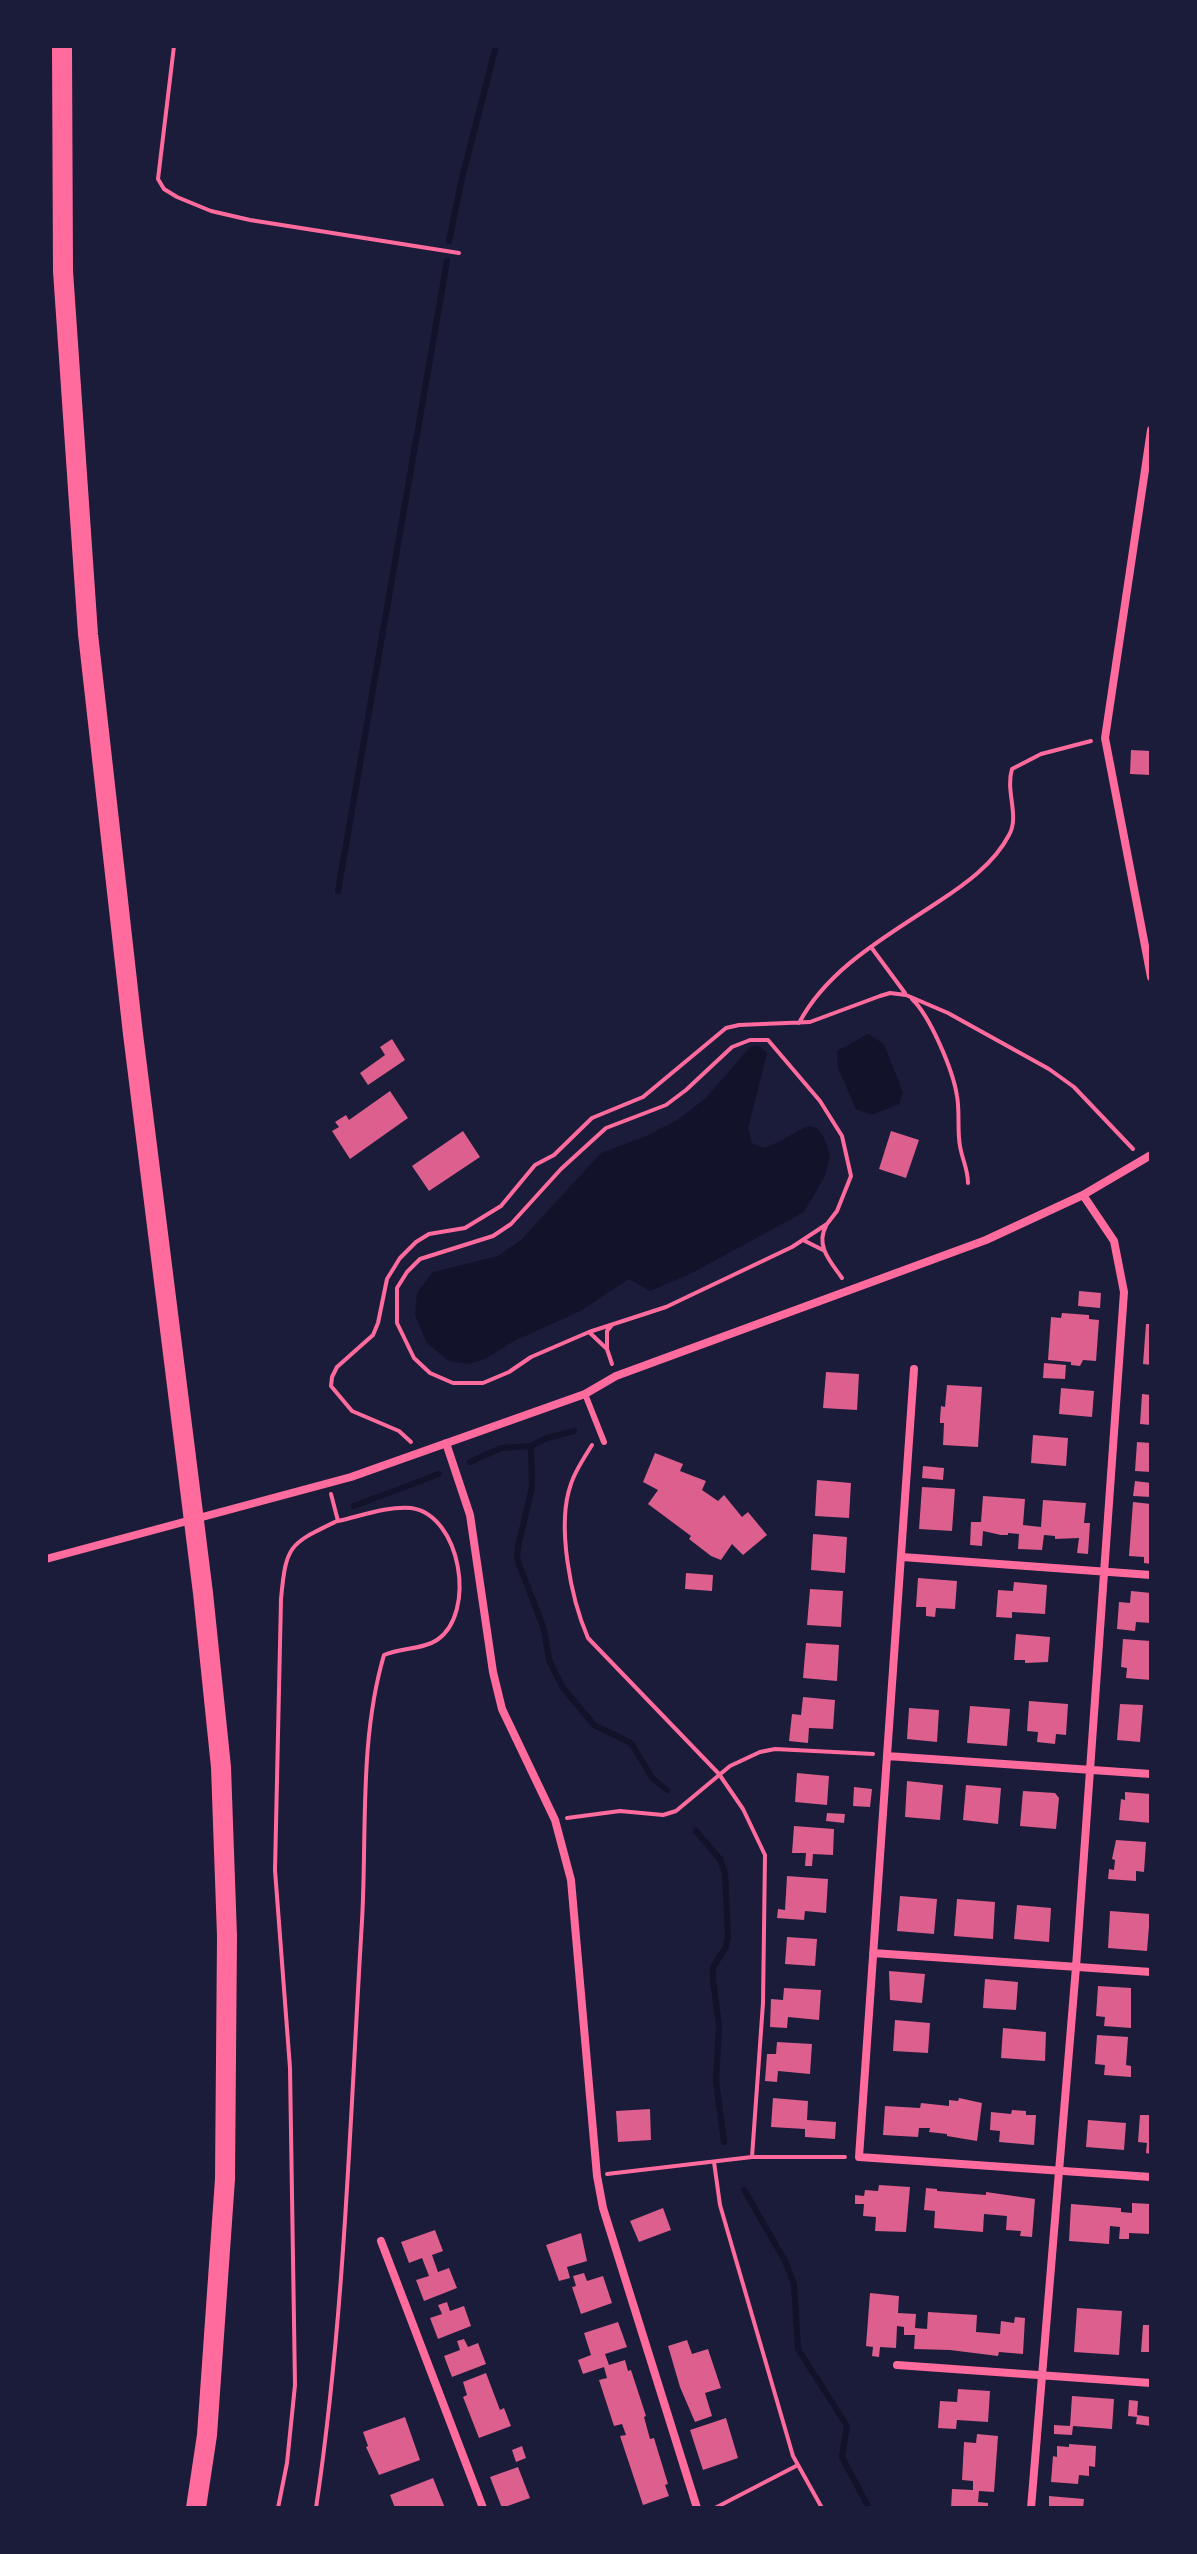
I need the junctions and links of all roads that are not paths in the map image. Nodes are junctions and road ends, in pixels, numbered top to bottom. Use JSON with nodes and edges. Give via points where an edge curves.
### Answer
{"nodes":[{"id":1,"x":62,"y":46,"type":"edge"},
{"id":2,"x":1151,"y":430,"type":"edge"},
{"id":3,"x":1151,"y":977,"type":"edge"},
{"id":4,"x":1151,"y":1155,"type":"edge"},
{"id":5,"x":1083,"y":1195,"type":"junction"},
{"id":6,"x":914,"y":1369,"type":"dead end"},
{"id":7,"x":585,"y":1394,"type":"junction"},
{"id":8,"x":603,"y":1439,"type":"road end"},
{"id":9,"x":446,"y":1443,"type":"junction"},
{"id":10,"x":902,"y":1557,"type":"junction"},
{"id":11,"x":46,"y":1559,"type":"edge"},
{"id":12,"x":1104,"y":1572,"type":"junction"},
{"id":13,"x":1151,"y":1575,"type":"edge"},
{"id":14,"x":887,"y":1756,"type":"junction"},
{"id":15,"x":1089,"y":1770,"type":"junction"},
{"id":16,"x":1151,"y":1774,"type":"edge"},
{"id":17,"x":873,"y":1953,"type":"junction"},
{"id":18,"x":1076,"y":1967,"type":"junction"},
{"id":19,"x":1151,"y":1972,"type":"edge"},
{"id":20,"x":1060,"y":2171,"type":"junction"},
{"id":21,"x":1151,"y":2177,"type":"edge"},
{"id":22,"x":381,"y":2241,"type":"dead end"},
{"id":23,"x":897,"y":2365,"type":"dead end"},
{"id":24,"x":1040,"y":2375,"type":"junction"},
{"id":25,"x":1151,"y":2383,"type":"edge"},
{"id":26,"x":196,"y":2508,"type":"edge"},
{"id":27,"x":483,"y":2508,"type":"edge"},
{"id":28,"x":697,"y":2508,"type":"edge"},
{"id":29,"x":1031,"y":2508,"type":"edge"}],
"edges":[{"from":1,"to":26,"type":"main road","via":[[63,271],[88,634],[221,1767],[227,1967],[225,2179],[207,2435]]},
{"from":2,"to":3,"type":"street","via":[[1105,738]]},
{"from":4,"to":5,"type":"street"},
{"from":5,"to":7,"type":"street","via":[[986,1240],[616,1376]]},
{"from":5,"to":12,"type":"street","via":[[1114,1241],[1124,1292]]},
{"from":6,"to":10,"type":"street"},
{"from":7,"to":8,"type":"lane"},
{"from":7,"to":9,"type":"street"},
{"from":9,"to":11,"type":"street","via":[[328,1483]]},
{"from":9,"to":28,"type":"street","via":[[470,1515],[502,1709],[555,1820],[571,1880],[603,2208]]},
{"from":10,"to":12,"type":"street"},
{"from":10,"to":14,"type":"street"},
{"from":12,"to":13,"type":"street"},
{"from":12,"to":15,"type":"street"},
{"from":14,"to":15,"type":"street"},
{"from":14,"to":17,"type":"street"},
{"from":15,"to":16,"type":"street"},
{"from":15,"to":18,"type":"street"},
{"from":17,"to":18,"type":"street"},
{"from":17,"to":20,"type":"street","via":[[859,2157]]},
{"from":18,"to":19,"type":"street"},
{"from":18,"to":20,"type":"street"},
{"from":20,"to":21,"type":"street"},
{"from":20,"to":24,"type":"street"},
{"from":22,"to":27,"type":"street"},
{"from":23,"to":24,"type":"street"},
{"from":24,"to":25,"type":"street"},
{"from":24,"to":29,"type":"street"}]}
